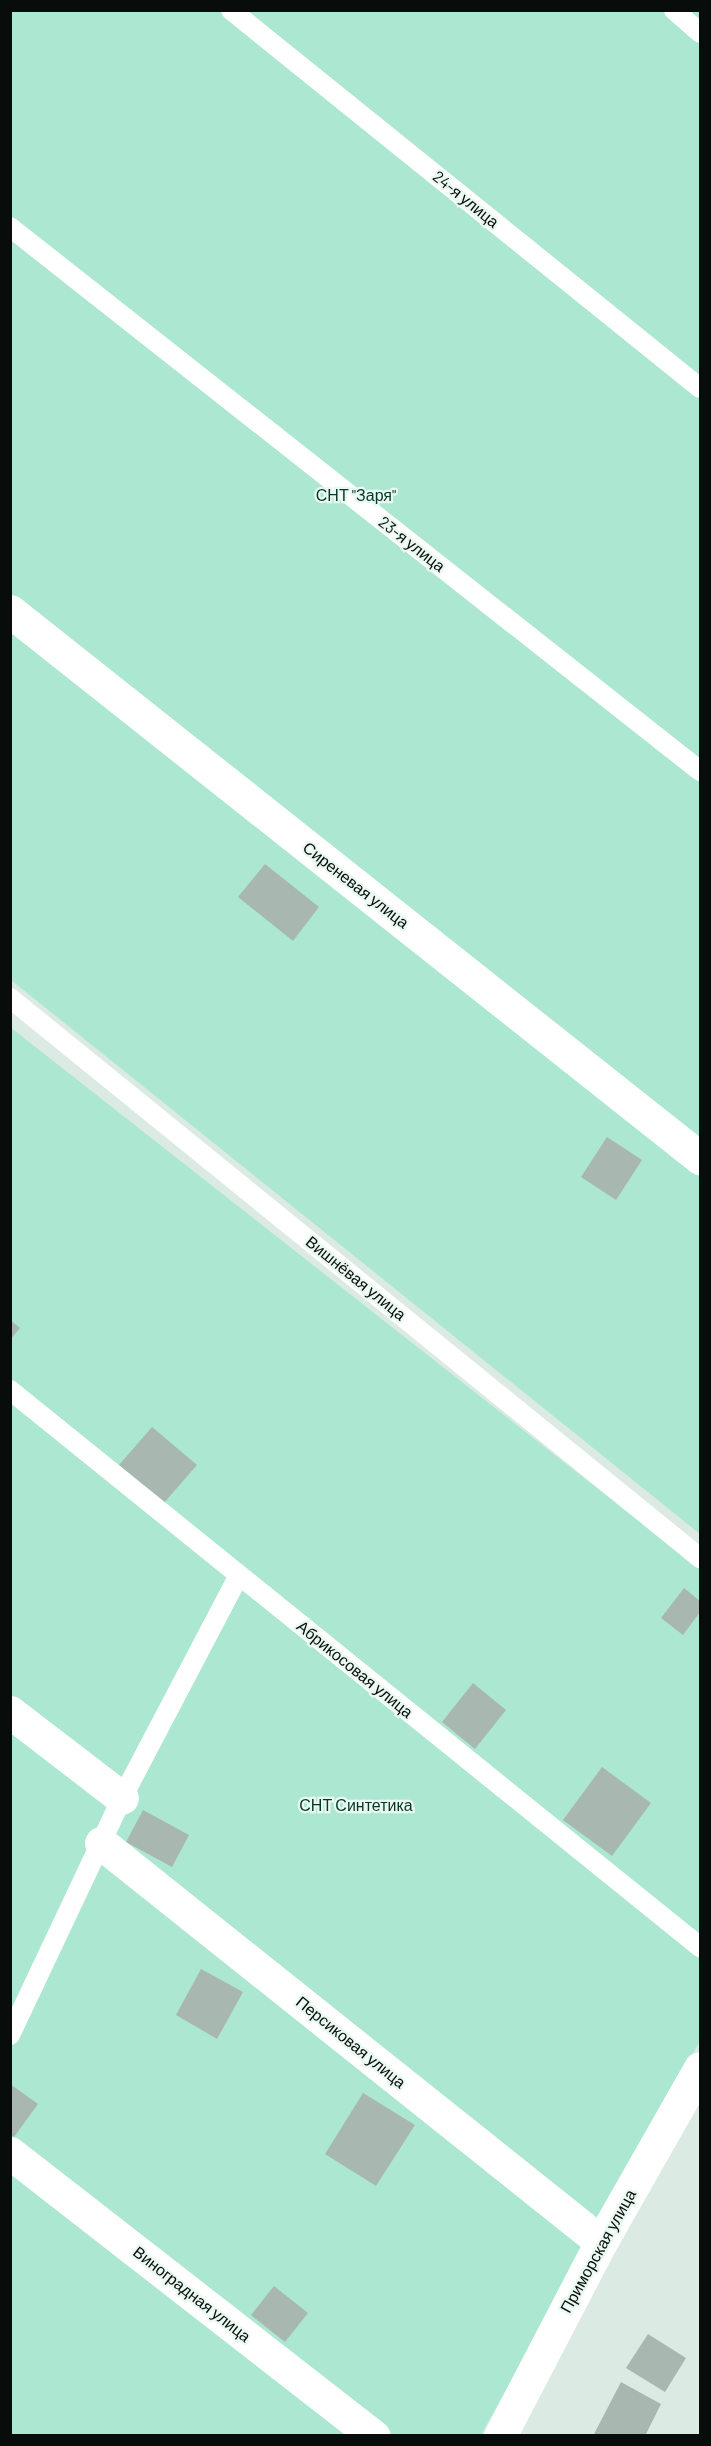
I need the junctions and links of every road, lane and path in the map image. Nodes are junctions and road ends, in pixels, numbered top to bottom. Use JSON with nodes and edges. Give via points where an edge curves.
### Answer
{"nodes":[{"id":1,"x":231,"y":10,"type":"edge"},
{"id":2,"x":674,"y":10,"type":"edge"},
{"id":3,"x":700,"y":33,"type":"edge"},
{"id":4,"x":10,"y":227,"type":"edge"},
{"id":5,"x":700,"y":388,"type":"edge"},
{"id":6,"x":10,"y":612,"type":"edge"},
{"id":7,"x":700,"y":771,"type":"edge"},
{"id":8,"x":10,"y":998,"type":"edge"},
{"id":9,"x":700,"y":1158,"type":"edge"},
{"id":10,"x":10,"y":1390,"type":"edge"},
{"id":11,"x":700,"y":1558,"type":"edge"},
{"id":12,"x":239,"y":1575,"type":"junction"},
{"id":13,"x":10,"y":1712,"type":"edge"},
{"id":14,"x":122,"y":1798,"type":"junction"},
{"id":15,"x":101,"y":1843,"type":"junction"},
{"id":16,"x":700,"y":1947,"type":"edge"},
{"id":17,"x":10,"y":2035,"type":"edge"},
{"id":18,"x":700,"y":2068,"type":"edge"},
{"id":19,"x":10,"y":2153,"type":"edge"},
{"id":20,"x":602,"y":2242,"type":"junction"},
{"id":21,"x":374,"y":2436,"type":"edge"},
{"id":22,"x":500,"y":2436,"type":"edge"}],
"edges":[{"from":1,"to":5,"type":"lane","name":"24-я улица"},
{"from":2,"to":3,"type":"lane"},
{"from":4,"to":7,"type":"lane","name":"23-я улица"},
{"from":6,"to":9,"type":"street","name":"Сиреневая улица"},
{"from":8,"to":11,"type":"lane","name":"Вишнёвая улица"},
{"from":10,"to":12,"type":"lane","name":"Абрикосовая улица"},
{"from":12,"to":14,"type":"lane"},
{"from":12,"to":16,"type":"lane","name":"Абрикосовая улица"},
{"from":13,"to":14,"type":"street"},
{"from":14,"to":15,"type":"lane"},
{"from":15,"to":17,"type":"lane"},
{"from":15,"to":20,"type":"street","name":"Персиковая улица"},
{"from":18,"to":20,"type":"street","name":"Приморская улица"},
{"from":19,"to":21,"type":"street","name":"Виноградная улица"},
{"from":20,"to":22,"type":"street","name":"Приморская улица"}]}
